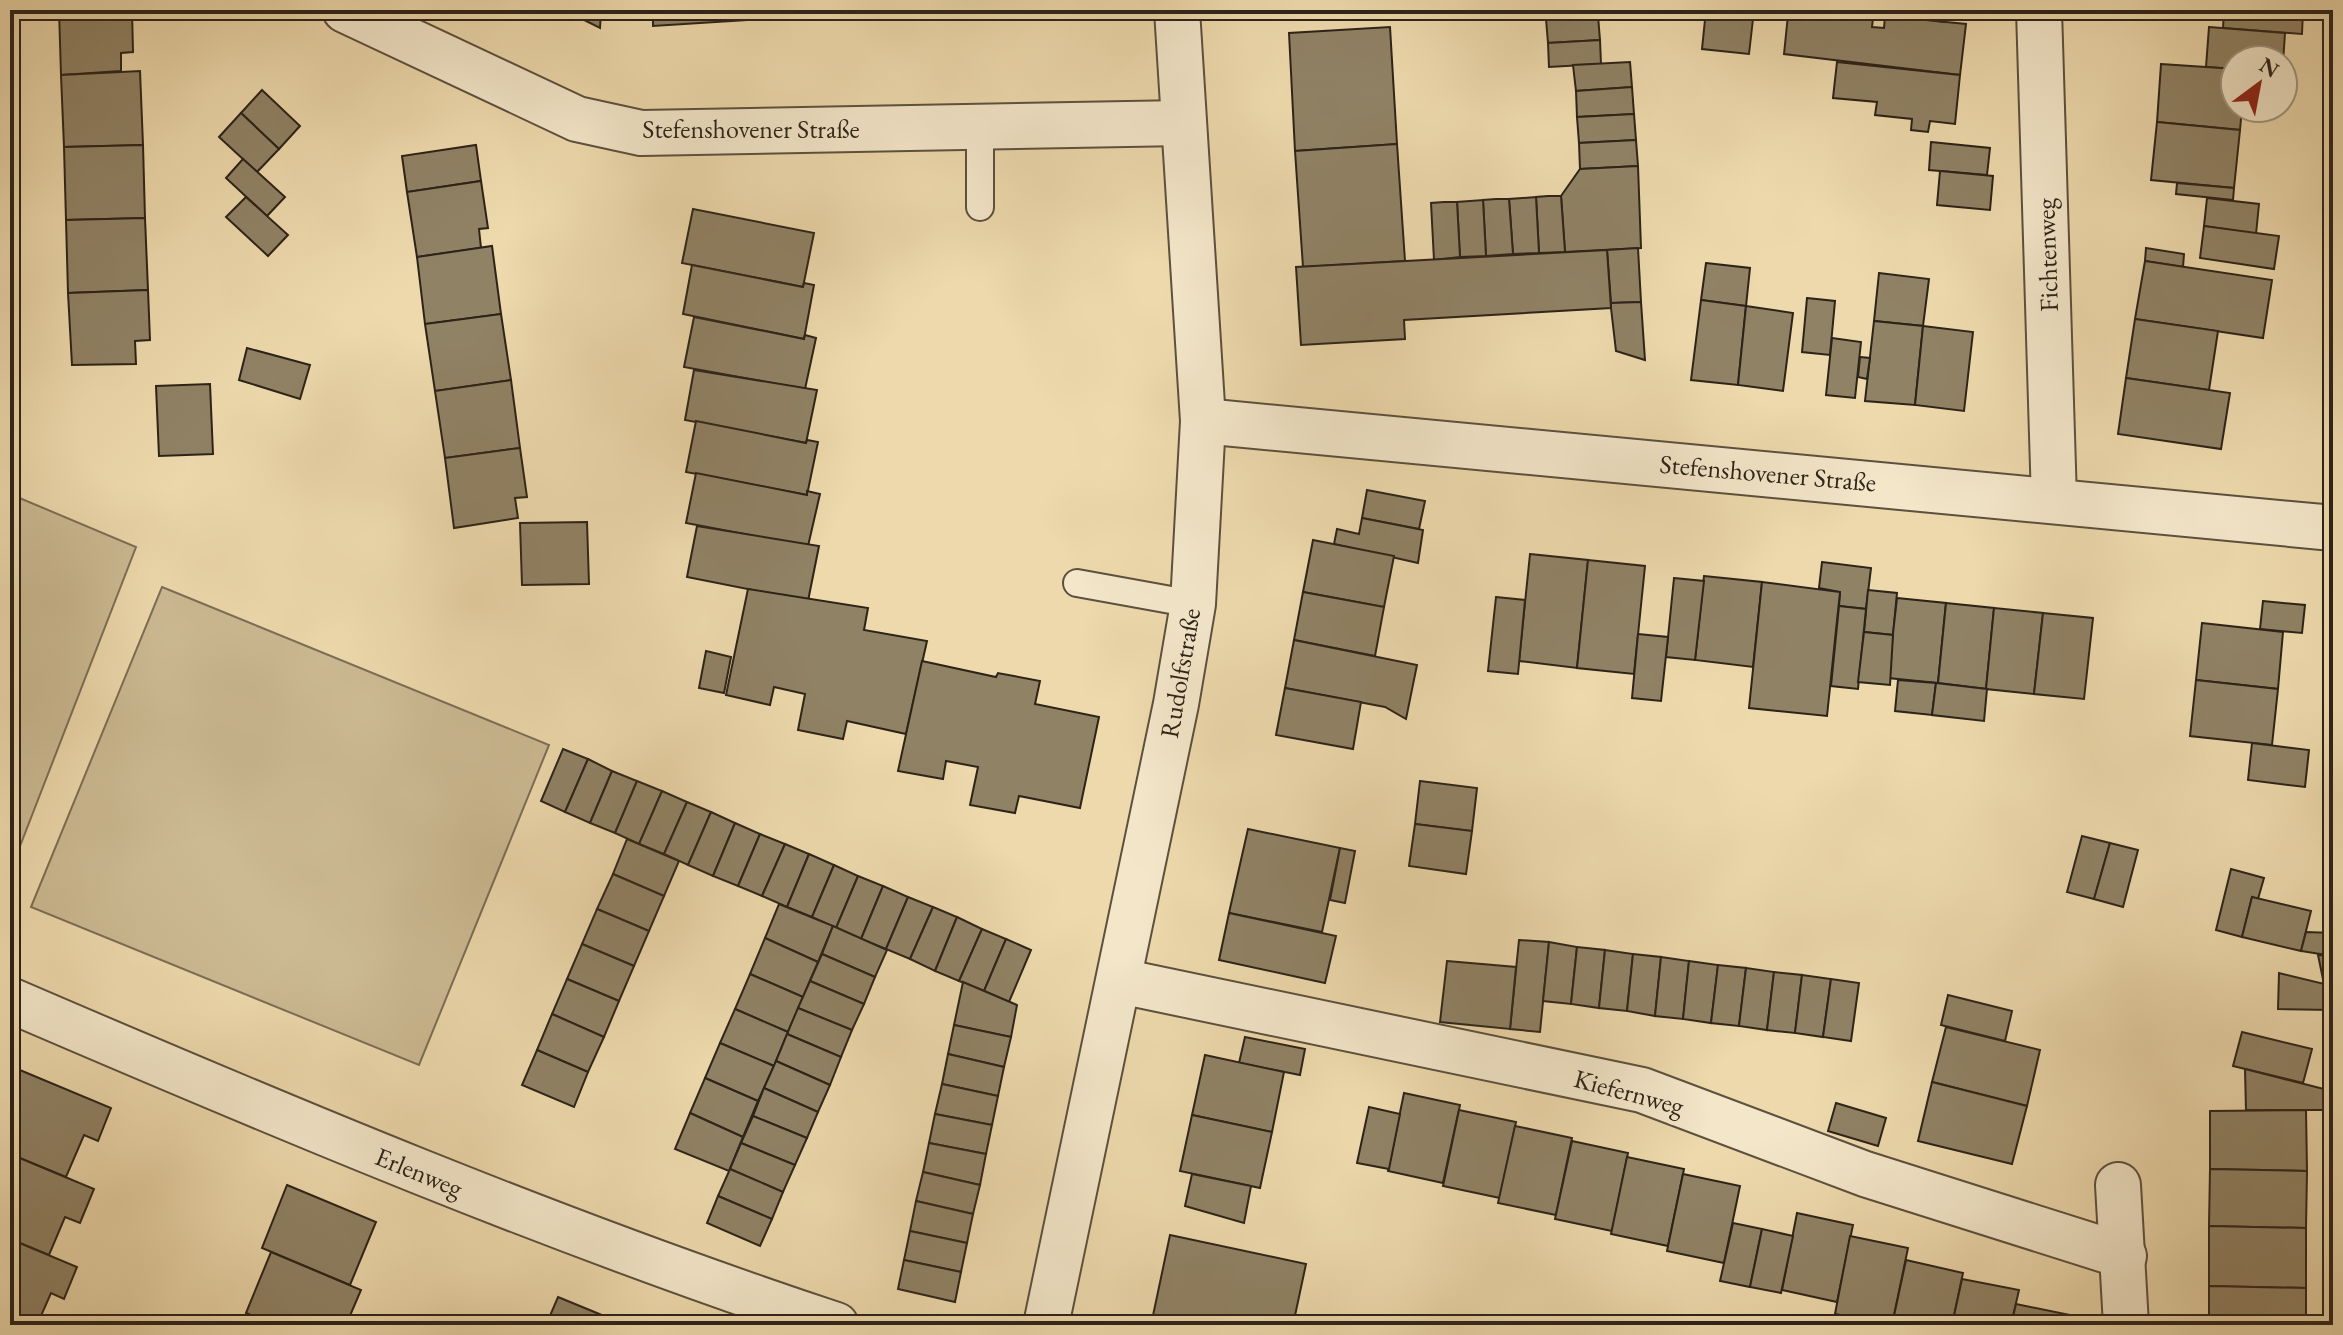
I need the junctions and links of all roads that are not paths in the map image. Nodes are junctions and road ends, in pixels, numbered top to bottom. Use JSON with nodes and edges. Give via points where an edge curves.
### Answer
{"nodes":[{"id":1,"x":345,"y":10,"type":"edge"},
{"id":2,"x":1177,"y":10,"type":"edge"},
{"id":3,"x":2039,"y":10,"type":"edge"},
{"id":4,"x":1183,"y":123,"type":"junction"},
{"id":5,"x":980,"y":127,"type":"junction"},
{"id":6,"x":980,"y":207,"type":"dead end"},
{"id":7,"x":1203,"y":421,"type":"junction"},
{"id":8,"x":2054,"y":500,"type":"junction"},
{"id":9,"x":2333,"y":528,"type":"edge"},
{"id":10,"x":1077,"y":583,"type":"dead end"},
{"id":11,"x":1193,"y":604,"type":"junction"},
{"id":12,"x":1120,"y":981,"type":"junction"},
{"id":13,"x":10,"y":1000,"type":"edge"},
{"id":14,"x":2118,"y":1185,"type":"dead end"},
{"id":15,"x":2124,"y":1256,"type":"junction"},
{"id":16,"x":836,"y":1325,"type":"edge"},
{"id":17,"x":1046,"y":1325,"type":"edge"},
{"id":18,"x":2126,"y":1325,"type":"edge"}],
"edges":[{"from":1,"to":5,"type":"street","name":"Stefenshovener Straße","via":[[577,119],[641,133]]},
{"from":2,"to":4,"type":"street","name":"Rudolfstraße"},
{"from":3,"to":8,"type":"street","name":"Fichtenweg"},
{"from":4,"to":5,"type":"street","name":"Stefenshovener Straße"},
{"from":4,"to":7,"type":"street","name":"Rudolfstraße"},
{"from":5,"to":6,"type":"lane"},
{"from":7,"to":8,"type":"street","name":"Stefenshovener Straße"},
{"from":7,"to":11,"type":"street","name":"Rudolfstraße"},
{"from":8,"to":9,"type":"street","name":"Stefenshovener Straße"},
{"from":10,"to":11,"type":"lane"},
{"from":11,"to":12,"type":"street","name":"Rudolfstraße"},
{"from":12,"to":15,"type":"street","name":"Kiefernweg","via":[[1642,1090],[1865,1174]]},
{"from":12,"to":17,"type":"street","name":"Rudolfstraße"},
{"from":13,"to":16,"type":"street","name":"Erlenweg","via":[[433,1179]]},
{"from":14,"to":15,"type":"street"},
{"from":15,"to":18,"type":"street"}]}
